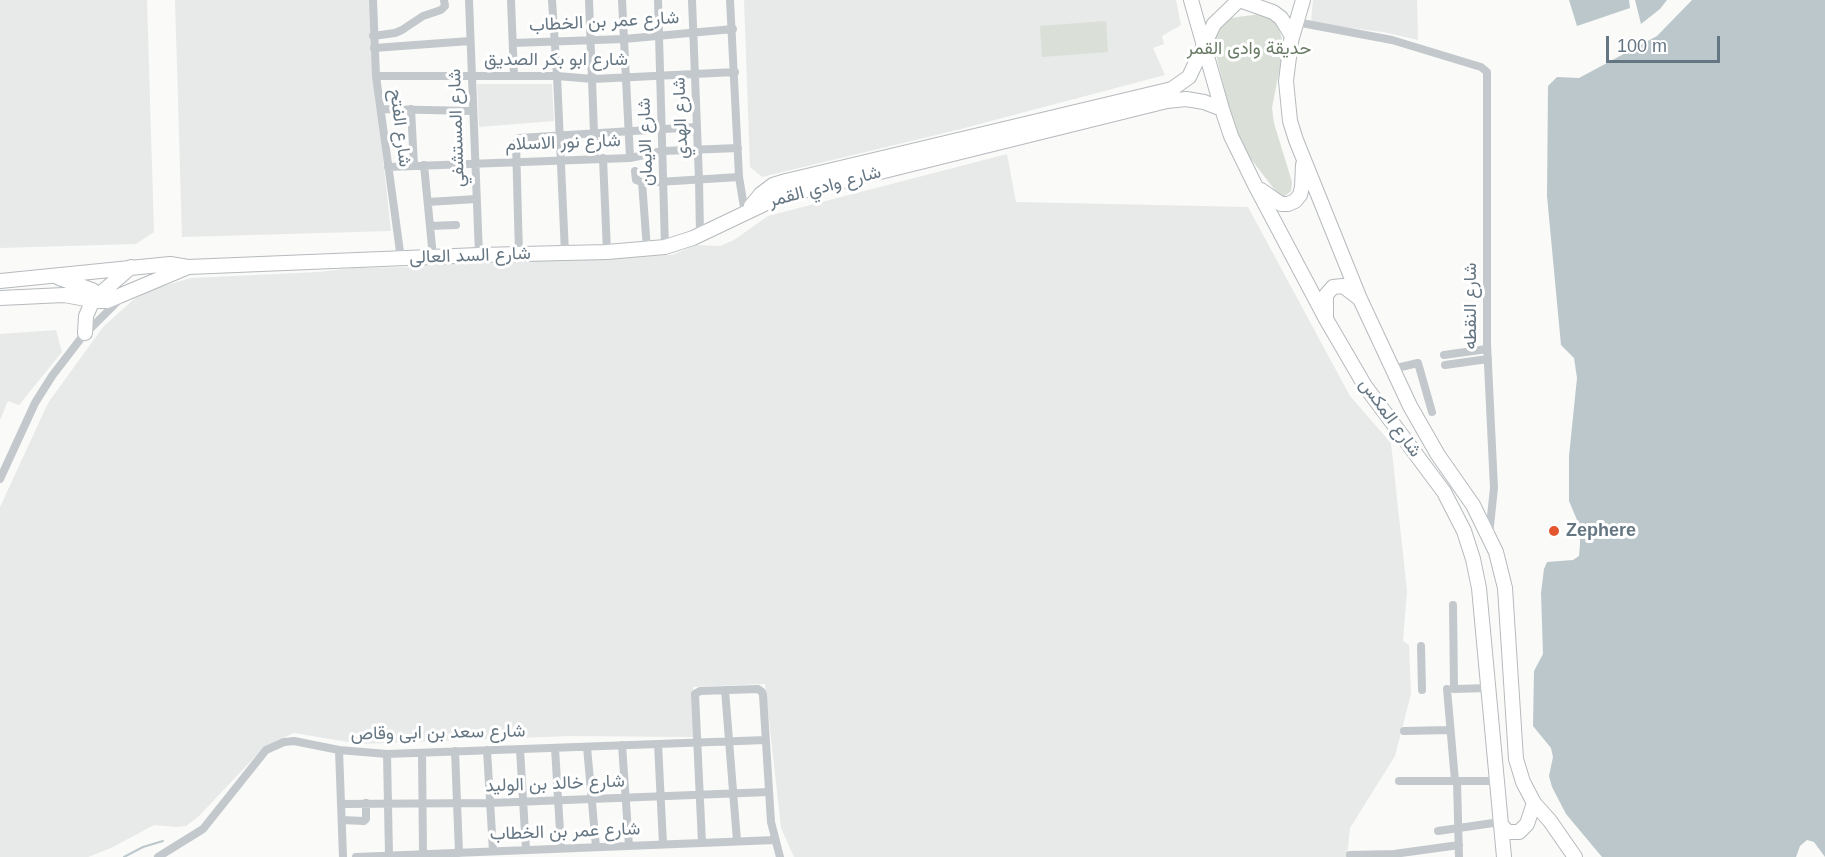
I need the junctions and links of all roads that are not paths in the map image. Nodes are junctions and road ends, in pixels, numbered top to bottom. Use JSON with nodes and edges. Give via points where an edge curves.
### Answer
{"nodes":[{"id":1,"x":373,"y":0,"type":"edge"},
{"id":2,"x":444,"y":0,"type":"edge"},
{"id":3,"x":469,"y":0,"type":"edge"},
{"id":4,"x":511,"y":0,"type":"edge"},
{"id":5,"x":552,"y":0,"type":"edge"},
{"id":6,"x":589,"y":0,"type":"edge"},
{"id":7,"x":622,"y":0,"type":"edge"},
{"id":8,"x":658,"y":0,"type":"edge"},
{"id":9,"x":692,"y":0,"type":"edge"},
{"id":10,"x":730,"y":0,"type":"edge"},
{"id":11,"x":1191,"y":0,"type":"edge"},
{"id":12,"x":1239,"y":0,"type":"edge"},
{"id":13,"x":1303,"y":0,"type":"edge"},
{"id":14,"x":1296,"y":22,"type":"junction"},
{"id":15,"x":733,"y":29,"type":"junction"},
{"id":16,"x":395,"y":33,"type":"junction"},
{"id":17,"x":694,"y":33,"type":"junction"},
{"id":18,"x":373,"y":36,"type":"junction"},
{"id":19,"x":659,"y":36,"type":"junction"},
{"id":20,"x":1292,"y":36,"type":"junction"},
{"id":21,"x":624,"y":39,"type":"junction"},
{"id":22,"x":470,"y":41,"type":"junction"},
{"id":23,"x":591,"y":41,"type":"junction"},
{"id":24,"x":555,"y":42,"type":"junction"},
{"id":25,"x":513,"y":44,"type":"junction"},
{"id":26,"x":396,"y":46,"type":"junction"},
{"id":27,"x":1204,"y":47,"type":"junction"},
{"id":28,"x":374,"y":48,"type":"junction"},
{"id":29,"x":735,"y":72,"type":"junction"},
{"id":30,"x":696,"y":74,"type":"junction"},
{"id":31,"x":376,"y":76,"type":"junction"},
{"id":32,"x":471,"y":76,"type":"junction"},
{"id":33,"x":514,"y":76,"type":"junction"},
{"id":34,"x":557,"y":76,"type":"junction"},
{"id":35,"x":661,"y":76,"type":"junction"},
{"id":36,"x":626,"y":78,"type":"junction"},
{"id":37,"x":593,"y":79,"type":"junction"},
{"id":38,"x":381,"y":109,"type":"junction"},
{"id":39,"x":1222,"y":109,"type":"junction"},
{"id":40,"x":411,"y":110,"type":"junction"},
{"id":41,"x":473,"y":111,"type":"junction"},
{"id":42,"x":697,"y":127,"type":"junction"},
{"id":43,"x":662,"y":128,"type":"junction"},
{"id":44,"x":628,"y":130,"type":"junction"},
{"id":45,"x":594,"y":133,"type":"junction"},
{"id":46,"x":560,"y":135,"type":"junction"},
{"id":47,"x":738,"y":148,"type":"junction"},
{"id":48,"x":698,"y":149,"type":"junction"},
{"id":49,"x":663,"y":152,"type":"junction"},
{"id":50,"x":630,"y":158,"type":"junction"},
{"id":51,"x":599,"y":159,"type":"junction"},
{"id":52,"x":1303,"y":159,"type":"junction"},
{"id":53,"x":561,"y":160,"type":"junction"},
{"id":54,"x":517,"y":161,"type":"junction"},
{"id":55,"x":475,"y":162,"type":"junction"},
{"id":56,"x":414,"y":165,"type":"junction"},
{"id":57,"x":424,"y":165,"type":"junction"},
{"id":58,"x":387,"y":167,"type":"junction"},
{"id":59,"x":635,"y":171,"type":"dead end"},
{"id":60,"x":739,"y":177,"type":"junction"},
{"id":61,"x":699,"y":179,"type":"junction"},
{"id":62,"x":664,"y":182,"type":"junction"},
{"id":63,"x":642,"y":183,"type":"junction"},
{"id":64,"x":1255,"y":185,"type":"junction"},
{"id":65,"x":476,"y":199,"type":"junction"},
{"id":66,"x":428,"y":202,"type":"junction"},
{"id":67,"x":745,"y":213,"type":"junction"},
{"id":68,"x":456,"y":225,"type":"dead end"},
{"id":69,"x":430,"y":226,"type":"junction"},
{"id":70,"x":700,"y":235,"type":"junction"},
{"id":71,"x":665,"y":247,"type":"junction"},
{"id":72,"x":646,"y":249,"type":"junction"},
{"id":73,"x":607,"y":252,"type":"junction"},
{"id":74,"x":565,"y":253,"type":"junction"},
{"id":75,"x":519,"y":254,"type":"junction"},
{"id":76,"x":479,"y":255,"type":"junction"},
{"id":77,"x":433,"y":257,"type":"junction"},
{"id":78,"x":401,"y":259,"type":"junction"},
{"id":79,"x":131,"y":267,"type":"junction"},
{"id":80,"x":188,"y":267,"type":"junction"},
{"id":81,"x":55,"y":277,"type":"junction"},
{"id":82,"x":0,"y":281,"type":"edge"},
{"id":83,"x":126,"y":293,"type":"junction"},
{"id":84,"x":64,"y":294,"type":"junction"},
{"id":85,"x":0,"y":298,"type":"edge"},
{"id":86,"x":98,"y":299,"type":"junction"},
{"id":87,"x":1360,"y":299,"type":"junction"},
{"id":88,"x":1326,"y":319,"type":"junction"},
{"id":89,"x":86,"y":332,"type":"junction"},
{"id":90,"x":1487,"y":349,"type":"junction"},
{"id":91,"x":1488,"y":359,"type":"junction"},
{"id":92,"x":1392,"y":369,"type":"junction"},
{"id":93,"x":1432,"y":412,"type":"dead end"},
{"id":94,"x":0,"y":479,"type":"edge"},
{"id":95,"x":1489,"y":535,"type":"junction"},
{"id":96,"x":1454,"y":605,"type":"dead end"},
{"id":97,"x":1421,"y":646,"type":"dead end"},
{"id":98,"x":1489,"y":688,"type":"junction"},
{"id":99,"x":1450,"y":689,"type":"junction"},
{"id":100,"x":725,"y":690,"type":"junction"},
{"id":101,"x":1422,"y":690,"type":"dead end"},
{"id":102,"x":1450,"y":730,"type":"junction"},
{"id":103,"x":1404,"y":731,"type":"dead end"},
{"id":104,"x":766,"y":740,"type":"junction"},
{"id":105,"x":729,"y":742,"type":"junction"},
{"id":106,"x":697,"y":743,"type":"junction"},
{"id":107,"x":658,"y":744,"type":"junction"},
{"id":108,"x":622,"y":746,"type":"junction"},
{"id":109,"x":587,"y":747,"type":"junction"},
{"id":110,"x":555,"y":748,"type":"junction"},
{"id":111,"x":520,"y":749,"type":"junction"},
{"id":112,"x":339,"y":750,"type":"junction"},
{"id":113,"x":487,"y":750,"type":"junction"},
{"id":114,"x":455,"y":751,"type":"junction"},
{"id":115,"x":422,"y":753,"type":"junction"},
{"id":116,"x":387,"y":754,"type":"junction"},
{"id":117,"x":1399,"y":781,"type":"dead end"},
{"id":118,"x":1456,"y":781,"type":"junction"},
{"id":119,"x":1496,"y":781,"type":"junction"},
{"id":120,"x":769,"y":792,"type":"junction"},
{"id":121,"x":734,"y":794,"type":"junction"},
{"id":122,"x":700,"y":795,"type":"junction"},
{"id":123,"x":660,"y":796,"type":"junction"},
{"id":124,"x":626,"y":798,"type":"junction"},
{"id":125,"x":592,"y":799,"type":"junction"},
{"id":126,"x":558,"y":801,"type":"junction"},
{"id":127,"x":523,"y":802,"type":"junction"},
{"id":128,"x":366,"y":803,"type":"junction"},
{"id":129,"x":388,"y":803,"type":"junction"},
{"id":130,"x":422,"y":803,"type":"junction"},
{"id":131,"x":457,"y":803,"type":"junction"},
{"id":132,"x":490,"y":803,"type":"junction"},
{"id":133,"x":1534,"y":803,"type":"junction"},
{"id":134,"x":341,"y":804,"type":"junction"},
{"id":135,"x":342,"y":820,"type":"junction"},
{"id":136,"x":1500,"y":823,"type":"junction"},
{"id":137,"x":1458,"y":828,"type":"junction"},
{"id":138,"x":1438,"y":831,"type":"dead end"},
{"id":139,"x":775,"y":840,"type":"junction"},
{"id":140,"x":738,"y":841,"type":"junction"},
{"id":141,"x":702,"y":843,"type":"junction"},
{"id":142,"x":663,"y":844,"type":"junction"},
{"id":143,"x":1459,"y":845,"type":"junction"},
{"id":144,"x":629,"y":846,"type":"junction"},
{"id":145,"x":596,"y":847,"type":"junction"},
{"id":146,"x":561,"y":849,"type":"junction"},
{"id":147,"x":526,"y":850,"type":"junction"},
{"id":148,"x":493,"y":851,"type":"junction"},
{"id":149,"x":580,"y":852,"type":"edge"},
{"id":150,"x":539,"y":853,"type":"edge"},
{"id":151,"x":1438,"y":853,"type":"edge"},
{"id":152,"x":423,"y":854,"type":"junction"},
{"id":153,"x":454,"y":854,"type":"edge"},
{"id":154,"x":1350,"y":855,"type":"dead end"},
{"id":155,"x":389,"y":856,"type":"edge"},
{"id":156,"x":158,"y":857,"type":"edge"},
{"id":157,"x":343,"y":857,"type":"edge"},
{"id":158,"x":356,"y":857,"type":"edge"},
{"id":159,"x":780,"y":857,"type":"edge"},
{"id":160,"x":1459,"y":857,"type":"edge"},
{"id":161,"x":1504,"y":857,"type":"edge"},
{"id":162,"x":1575,"y":857,"type":"edge"}],
"edges":[{"from":1,"to":18,"type":"street","name":"شارع الفتح"},
{"from":2,"to":16,"type":"street","via":[[441,10]]},
{"from":3,"to":22,"type":"street","name":"شارع المستشفي"},
{"from":4,"to":25,"type":"street"},
{"from":5,"to":24,"type":"street"},
{"from":6,"to":23,"type":"street"},
{"from":7,"to":21,"type":"street"},
{"from":8,"to":19,"type":"street","name":"شارع الايمان"},
{"from":9,"to":17,"type":"street","name":"شارع الهدي"},
{"from":10,"to":15,"type":"street"},
{"from":11,"to":27,"type":"main road","name":"شارع المكس"},
{"from":12,"to":20,"type":"main road","via":[[1273,12]]},
{"from":12,"to":27,"type":"main road","name":"شارع وادي القمر","via":[[1214,24]]},
{"from":13,"to":14,"type":"main road","name":"شارع المكس"},
{"from":14,"to":20,"type":"main road","name":"شارع المكس"},
{"from":14,"to":90,"type":"street","name":"شارع النقطه","via":[[1392,40],[1486,70]]},
{"from":15,"to":17,"type":"street","name":"شارع عمر بن الخطاب"},
{"from":15,"to":29,"type":"street"},
{"from":16,"to":18,"type":"street"},
{"from":16,"to":26,"type":"street"},
{"from":17,"to":19,"type":"street","name":"شارع عمر بن الخطاب"},
{"from":17,"to":30,"type":"street","name":"شارع الهدي"},
{"from":18,"to":28,"type":"street","name":"شارع الفتح"},
{"from":19,"to":21,"type":"street","name":"شارع عمر بن الخطاب"},
{"from":19,"to":35,"type":"street","name":"شارع الايمان"},
{"from":20,"to":52,"type":"main road","name":"شارع المكس","via":[[1287,101]]},
{"from":21,"to":23,"type":"street","name":"شارع عمر بن الخطاب"},
{"from":21,"to":36,"type":"street"},
{"from":22,"to":26,"type":"street"},
{"from":22,"to":32,"type":"street","name":"شارع المستشفي"},
{"from":23,"to":24,"type":"street","name":"شارع عمر بن الخطاب"},
{"from":23,"to":37,"type":"street"},
{"from":24,"to":25,"type":"street","name":"شارع عمر بن الخطاب"},
{"from":24,"to":34,"type":"street"},
{"from":25,"to":33,"type":"street"},
{"from":26,"to":28,"type":"street"},
{"from":27,"to":39,"type":"main road","name":"شارع المكس"},
{"from":27,"to":67,"type":"main road","name":"شارع وادي القمر","via":[[1189,77],[1172,89],[786,181],[761,194]]},
{"from":28,"to":31,"type":"street","name":"شارع الفتح"},
{"from":29,"to":30,"type":"street","name":"شارع ابو بكر الصديق"},
{"from":29,"to":47,"type":"street"},
{"from":30,"to":35,"type":"street","name":"شارع ابو بكر الصديق"},
{"from":30,"to":42,"type":"street","name":"شارع الهدي"},
{"from":31,"to":32,"type":"street","name":"شارع ابو بكر الصديق"},
{"from":31,"to":38,"type":"street","name":"شارع الفتح"},
{"from":32,"to":33,"type":"street","name":"شارع ابو بكر الصديق"},
{"from":32,"to":41,"type":"street","name":"شارع المستشفي"},
{"from":33,"to":34,"type":"street","name":"شارع ابو بكر الصديق"},
{"from":34,"to":37,"type":"street","name":"شارع ابو بكر الصديق"},
{"from":34,"to":46,"type":"street"},
{"from":35,"to":36,"type":"street","name":"شارع ابو بكر الصديق"},
{"from":35,"to":43,"type":"street","name":"شارع الايمان"},
{"from":36,"to":37,"type":"street","name":"شارع ابو بكر الصديق"},
{"from":36,"to":44,"type":"street"},
{"from":37,"to":45,"type":"street"},
{"from":38,"to":40,"type":"street"},
{"from":38,"to":58,"type":"street","name":"شارع الفتح"},
{"from":39,"to":64,"type":"main road","name":"شارع المكس"},
{"from":39,"to":67,"type":"main road","name":"شارع وادي القمر","via":[[1186,99],[1167,101],[789,194]]},
{"from":40,"to":41,"type":"street"},
{"from":40,"to":56,"type":"street"},
{"from":41,"to":55,"type":"street","name":"شارع المستشفي"},
{"from":42,"to":43,"type":"street"},
{"from":42,"to":48,"type":"street","name":"شارع الهدي"},
{"from":43,"to":44,"type":"street"},
{"from":43,"to":49,"type":"street","name":"شارع الايمان"},
{"from":44,"to":45,"type":"street"},
{"from":44,"to":50,"type":"street"},
{"from":45,"to":46,"type":"street"},
{"from":45,"to":51,"type":"street"},
{"from":46,"to":53,"type":"street"},
{"from":46,"to":54,"type":"street","via":[[522,137],[516,143]]},
{"from":47,"to":48,"type":"street","name":"شارع نور الاسلام"},
{"from":47,"to":60,"type":"street"},
{"from":48,"to":49,"type":"street","name":"شارع نور الاسلام"},
{"from":48,"to":61,"type":"street","name":"شارع الهدي"},
{"from":49,"to":50,"type":"street","name":"شارع نور الاسلام"},
{"from":49,"to":62,"type":"street","name":"شارع الايمان"},
{"from":50,"to":51,"type":"street","name":"شارع نور الاسلام"},
{"from":51,"to":53,"type":"street","name":"شارع نور الاسلام"},
{"from":51,"to":73,"type":"street"},
{"from":52,"to":64,"type":"main road","via":[[1302,187],[1295,201],[1281,204]]},
{"from":52,"to":87,"type":"main road","name":"شارع المكس"},
{"from":53,"to":54,"type":"street","name":"شارع نور الاسلام"},
{"from":53,"to":74,"type":"street"},
{"from":54,"to":55,"type":"street","name":"شارع نور الاسلام"},
{"from":54,"to":75,"type":"street"},
{"from":55,"to":57,"type":"street","name":"شارع نور الاسلام"},
{"from":55,"to":65,"type":"street","name":"شارع المستشفي"},
{"from":56,"to":57,"type":"street","name":"شارع نور الاسلام"},
{"from":56,"to":58,"type":"street","name":"شارع نور الاسلام"},
{"from":57,"to":66,"type":"street"},
{"from":58,"to":78,"type":"street","name":"شارع الفتح"},
{"from":59,"to":63,"type":"street","via":[[636,180]]},
{"from":60,"to":61,"type":"street"},
{"from":60,"to":67,"type":"street"},
{"from":61,"to":62,"type":"street"},
{"from":61,"to":70,"type":"street","name":"شارع الهدي"},
{"from":62,"to":63,"type":"street"},
{"from":62,"to":71,"type":"street","name":"شارع الايمان"},
{"from":63,"to":72,"type":"street"},
{"from":64,"to":88,"type":"main road","name":"شارع المكس"},
{"from":65,"to":66,"type":"street"},
{"from":65,"to":76,"type":"street","name":"شارع المستشفي"},
{"from":66,"to":69,"type":"street"},
{"from":67,"to":70,"type":"main road","name":"شارع السد العالى"},
{"from":68,"to":69,"type":"street"},
{"from":69,"to":77,"type":"street"},
{"from":70,"to":71,"type":"main road","name":"شارع السد العالى"},
{"from":71,"to":72,"type":"main road","name":"شارع السد العالى"},
{"from":72,"to":73,"type":"main road","name":"شارع السد العالى"},
{"from":73,"to":74,"type":"main road","name":"شارع السد العالى"},
{"from":74,"to":75,"type":"main road","name":"شارع السد العالى"},
{"from":75,"to":76,"type":"main road","name":"شارع السد العالى"},
{"from":76,"to":77,"type":"main road","name":"شارع السد العالى"},
{"from":77,"to":78,"type":"main road","name":"شارع السد العالى"},
{"from":78,"to":80,"type":"main road","name":"شارع السد العالى"},
{"from":79,"to":80,"type":"main road"},
{"from":79,"to":81,"type":"main road"},
{"from":79,"to":86,"type":"main road"},
{"from":80,"to":83,"type":"main road"},
{"from":81,"to":82,"type":"main road"},
{"from":81,"to":86,"type":"main road","via":[[92,290]]},
{"from":83,"to":86,"type":"main road","via":[[114,299]]},
{"from":83,"to":89,"type":"street"},
{"from":84,"to":85,"type":"main road"},
{"from":84,"to":86,"type":"main road"},
{"from":84,"to":89,"type":"main road","via":[[80,315]]},
{"from":86,"to":89,"type":"main road","via":[[86,316]]},
{"from":87,"to":88,"type":"main road","via":[[1343,286],[1333,287],[1326,295]]},
{"from":87,"to":92,"type":"main road","name":"شارع المكس"},
{"from":88,"to":98,"type":"main road","name":"شارع المكس","via":[[1365,386],[1444,492],[1461,524],[1477,574]]},
{"from":89,"to":94,"type":"street","via":[[39,396]]},
{"from":90,"to":91,"type":"street","name":"شارع النقطه"},
{"from":90,"to":91,"type":"street","via":[[1445,360]]},
{"from":91,"to":95,"type":"street","name":"شارع النقطه","via":[[1494,488]]},
{"from":92,"to":93,"type":"street","via":[[1418,363]]},
{"from":92,"to":95,"type":"main road","name":"شارع المكس","via":[[1423,431]]},
{"from":95,"to":133,"type":"main road","name":"شارع المكس","via":[[1505,588],[1515,759]]},
{"from":96,"to":99,"type":"street"},
{"from":97,"to":101,"type":"street"},
{"from":98,"to":99,"type":"street"},
{"from":98,"to":119,"type":"main road","name":"شارع المكس"},
{"from":99,"to":102,"type":"street"},
{"from":100,"to":104,"type":"street","via":[[762,692]]},
{"from":100,"to":105,"type":"street"},
{"from":100,"to":106,"type":"street","via":[[698,692],[695,696]]},
{"from":102,"to":103,"type":"street"},
{"from":102,"to":118,"type":"street"},
{"from":104,"to":105,"type":"street","name":"شارع سعد بن ابى وقاص"},
{"from":104,"to":120,"type":"street"},
{"from":105,"to":106,"type":"street","name":"شارع سعد بن ابى وقاص"},
{"from":105,"to":121,"type":"street"},
{"from":106,"to":107,"type":"street","name":"شارع سعد بن ابى وقاص"},
{"from":106,"to":122,"type":"street"},
{"from":107,"to":108,"type":"street","name":"شارع سعد بن ابى وقاص"},
{"from":107,"to":123,"type":"street"},
{"from":108,"to":109,"type":"street","name":"شارع سعد بن ابى وقاص"},
{"from":108,"to":124,"type":"street"},
{"from":109,"to":110,"type":"street","name":"شارع سعد بن ابى وقاص"},
{"from":109,"to":125,"type":"street"},
{"from":110,"to":111,"type":"street","name":"شارع سعد بن ابى وقاص"},
{"from":110,"to":126,"type":"street"},
{"from":111,"to":113,"type":"street","name":"شارع سعد بن ابى وقاص"},
{"from":111,"to":127,"type":"street"},
{"from":112,"to":116,"type":"street","name":"شارع سعد بن ابى وقاص"},
{"from":112,"to":134,"type":"street"},
{"from":112,"to":156,"type":"street","name":"شارع سعد بن ابى وقاص","via":[[294,741],[275,745],[202,829]]},
{"from":113,"to":114,"type":"street","name":"شارع سعد بن ابى وقاص"},
{"from":113,"to":132,"type":"street"},
{"from":114,"to":115,"type":"street","name":"شارع سعد بن ابى وقاص"},
{"from":114,"to":131,"type":"street"},
{"from":115,"to":116,"type":"street","name":"شارع سعد بن ابى وقاص"},
{"from":115,"to":130,"type":"street"},
{"from":116,"to":129,"type":"street"},
{"from":117,"to":118,"type":"street"},
{"from":118,"to":119,"type":"street"},
{"from":118,"to":137,"type":"street"},
{"from":119,"to":136,"type":"main road","name":"شارع المكس"},
{"from":120,"to":121,"type":"street","name":"شارع خالد بن الوليد"},
{"from":120,"to":139,"type":"street"},
{"from":121,"to":122,"type":"street","name":"شارع خالد بن الوليد"},
{"from":121,"to":140,"type":"street"},
{"from":122,"to":123,"type":"street","name":"شارع خالد بن الوليد"},
{"from":122,"to":141,"type":"street"},
{"from":123,"to":124,"type":"street","name":"شارع خالد بن الوليد"},
{"from":123,"to":142,"type":"street"},
{"from":124,"to":125,"type":"street","name":"شارع خالد بن الوليد"},
{"from":124,"to":144,"type":"street"},
{"from":125,"to":126,"type":"street","name":"شارع خالد بن الوليد"},
{"from":125,"to":145,"type":"street"},
{"from":126,"to":127,"type":"street","name":"شارع خالد بن الوليد"},
{"from":126,"to":146,"type":"street"},
{"from":127,"to":132,"type":"street","name":"شارع خالد بن الوليد"},
{"from":127,"to":147,"type":"street"},
{"from":128,"to":129,"type":"street","name":"شارع خالد بن الوليد"},
{"from":128,"to":134,"type":"street","name":"شارع خالد بن الوليد"},
{"from":128,"to":135,"type":"street","via":[[364,821]]},
{"from":129,"to":130,"type":"street","name":"شارع خالد بن الوليد"},
{"from":129,"to":155,"type":"street"},
{"from":130,"to":131,"type":"street","name":"شارع خالد بن الوليد"},
{"from":130,"to":152,"type":"street"},
{"from":131,"to":132,"type":"street","name":"شارع خالد بن الوليد"},
{"from":131,"to":153,"type":"street"},
{"from":132,"to":148,"type":"street"},
{"from":133,"to":136,"type":"main road","via":[[1520,832],[1508,832]]},
{"from":133,"to":162,"type":"main road","name":"شارع المكس"},
{"from":134,"to":135,"type":"street"},
{"from":135,"to":157,"type":"street"},
{"from":136,"to":137,"type":"street"},
{"from":136,"to":161,"type":"main road","name":"شارع المكس"},
{"from":137,"to":138,"type":"street"},
{"from":137,"to":143,"type":"street"},
{"from":139,"to":140,"type":"street","name":"شارع عمر بن الخطاب"},
{"from":139,"to":159,"type":"street"},
{"from":140,"to":141,"type":"street","name":"شارع عمر بن الخطاب"},
{"from":141,"to":142,"type":"street","name":"شارع عمر بن الخطاب"},
{"from":142,"to":144,"type":"street","name":"شارع عمر بن الخطاب"},
{"from":143,"to":151,"type":"street"},
{"from":143,"to":160,"type":"street"},
{"from":144,"to":145,"type":"street","name":"شارع عمر بن الخطاب"},
{"from":145,"to":149,"type":"street","name":"شارع عمر بن الخطاب"},
{"from":146,"to":149,"type":"street","name":"شارع عمر بن الخطاب"},
{"from":146,"to":150,"type":"street","name":"شارع عمر بن الخطاب"},
{"from":147,"to":148,"type":"street","name":"شارع عمر بن الخطاب"},
{"from":147,"to":150,"type":"street","name":"شارع عمر بن الخطاب"},
{"from":148,"to":153,"type":"street","name":"شارع عمر بن الخطاب"},
{"from":151,"to":154,"type":"street"},
{"from":152,"to":153,"type":"street","name":"شارع عمر بن الخطاب"},
{"from":152,"to":155,"type":"street","name":"شارع عمر بن الخطاب"},
{"from":155,"to":158,"type":"street","name":"شارع عمر بن الخطاب"}]}
